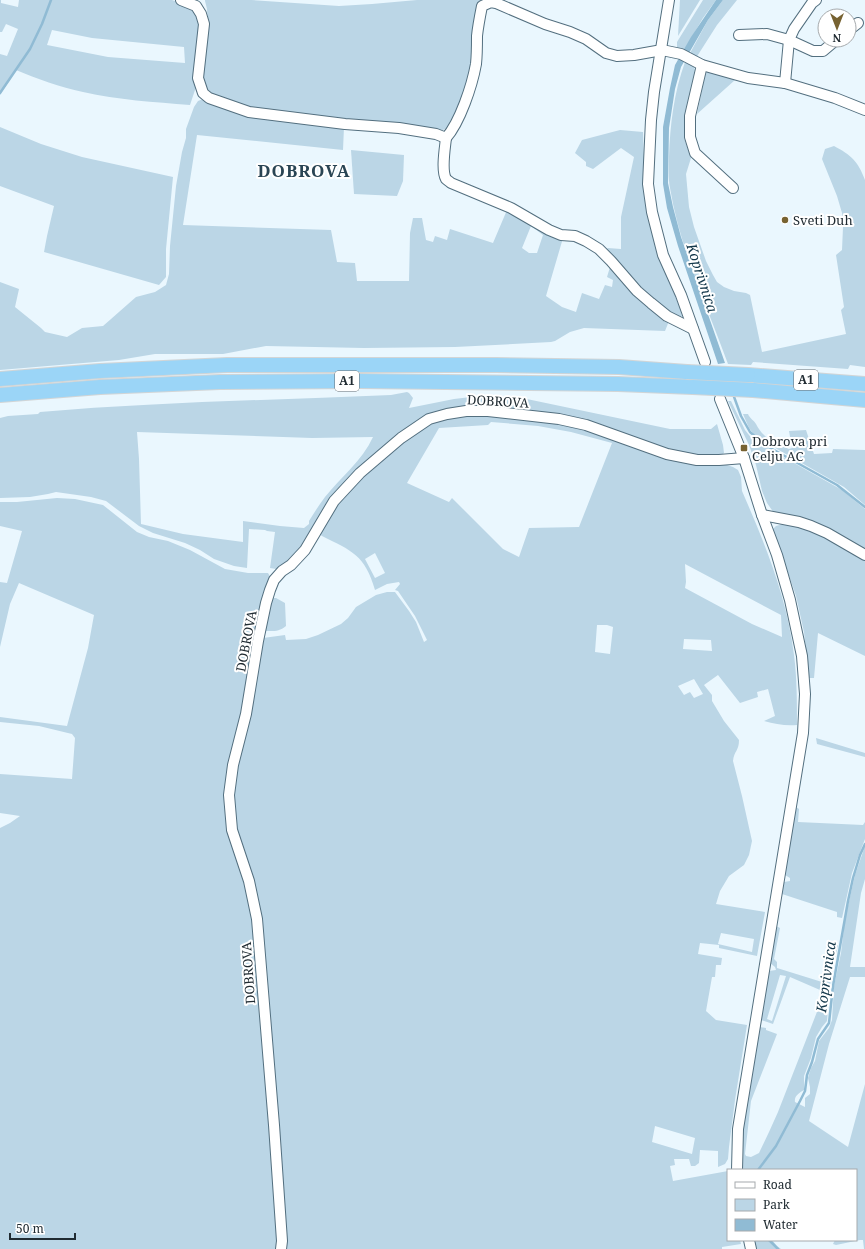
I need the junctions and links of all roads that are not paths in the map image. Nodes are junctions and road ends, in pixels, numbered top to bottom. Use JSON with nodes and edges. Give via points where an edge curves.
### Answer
{"nodes":[{"id":1,"x":181,"y":0,"type":"edge"},
{"id":2,"x":669,"y":0,"type":"edge"},
{"id":3,"x":816,"y":0,"type":"edge"},
{"id":4,"x":740,"y":35,"type":"dead end"},
{"id":5,"x":789,"y":40,"type":"junction"},
{"id":6,"x":827,"y":48,"type":"edge"},
{"id":7,"x":662,"y":50,"type":"junction"},
{"id":8,"x":699,"y":63,"type":"junction"},
{"id":9,"x":785,"y":83,"type":"junction"},
{"id":10,"x":865,"y":110,"type":"edge"},
{"id":11,"x":446,"y":138,"type":"junction"},
{"id":12,"x":733,"y":188,"type":"dead end"},
{"id":13,"x":693,"y":329,"type":"junction"},
{"id":14,"x":705,"y":362,"type":"dead end"},
{"id":15,"x":0,"y":379,"type":"edge"},
{"id":16,"x":865,"y":384,"type":"edge"},
{"id":17,"x":0,"y":395,"type":"edge"},
{"id":18,"x":720,"y":399,"type":"dead end"},
{"id":19,"x":865,"y":400,"type":"edge"},
{"id":20,"x":744,"y":458,"type":"junction"},
{"id":21,"x":762,"y":515,"type":"junction"},
{"id":22,"x":865,"y":555,"type":"edge"},
{"id":23,"x":737,"y":1169,"type":"edge"},
{"id":24,"x":281,"y":1249,"type":"edge"}],
"edges":[{"from":1,"to":11,"type":"street","via":[[196,6],[204,24],[198,78],[203,94],[209,98],[249,112],[399,128]]},
{"from":2,"to":7,"type":"street"},
{"from":3,"to":5,"type":"street","via":[[794,28]]},
{"from":4,"to":5,"type":"street","via":[[767,34]]},
{"from":5,"to":6,"type":"street","via":[[813,50],[823,51]]},
{"from":5,"to":9,"type":"street"},
{"from":7,"to":8,"type":"street","via":[[681,54]]},
{"from":7,"to":11,"type":"street","via":[[617,56],[606,53],[586,39],[570,32],[496,3],[486,4],[482,6],[471,86],[456,124]]},
{"from":7,"to":13,"type":"street","via":[[651,120],[648,184],[663,255]]},
{"from":8,"to":9,"type":"street","via":[[748,78]]},
{"from":8,"to":12,"type":"street","via":[[690,116],[690,137],[695,153]]},
{"from":9,"to":10,"type":"street"},
{"from":11,"to":13,"type":"street","via":[[445,174],[451,183],[510,208],[549,230],[586,241],[599,249],[651,303],[667,316]]},
{"from":13,"to":14,"type":"street"},
{"from":15,"to":16,"type":"highway","number":"A1","bridge":true,"via":[[227,365],[504,365],[619,367]]},
{"from":17,"to":19,"type":"highway","number":"A1","bridge":true,"via":[[100,387],[360,380],[611,383],[753,390]]},
{"from":18,"to":20,"type":"street"},
{"from":20,"to":21,"type":"street"},
{"from":20,"to":24,"type":"street","name":"DOBROVA","via":[[697,460],[667,454],[586,425],[559,419],[488,411],[447,414],[429,419],[360,473],[334,501],[305,550],[274,580],[262,626],[229,795],[232,830],[249,881],[257,919],[274,1125]]},
{"from":21,"to":22,"type":"street","via":[[811,526]]},
{"from":21,"to":23,"type":"street","via":[[790,600],[802,656],[805,694],[803,733],[738,1129]]}]}
